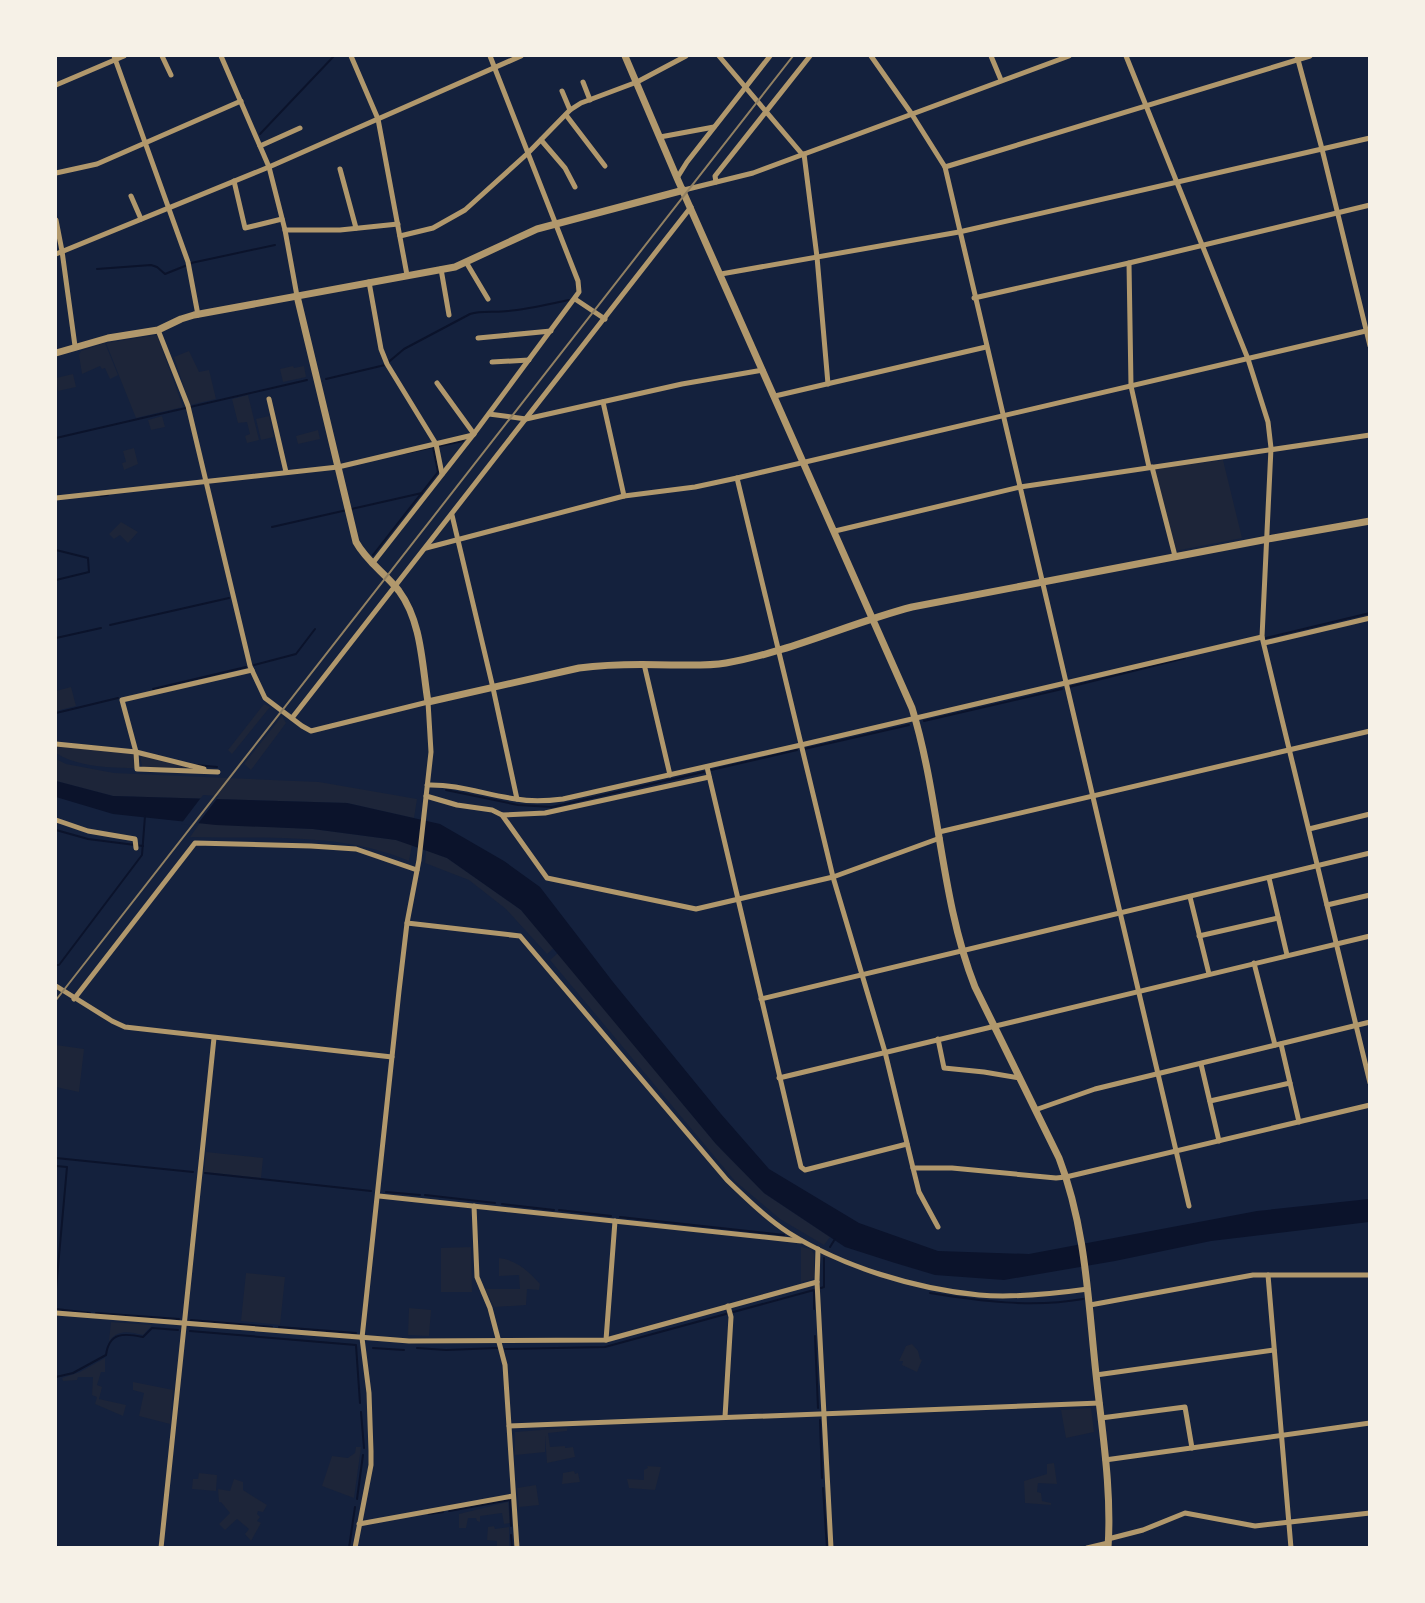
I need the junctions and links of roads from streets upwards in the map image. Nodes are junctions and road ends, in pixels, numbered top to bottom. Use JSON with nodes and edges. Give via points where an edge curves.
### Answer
{"nodes":[{"id":1,"x":124,"y":56,"type":"edge"},
{"id":2,"x":162,"y":56,"type":"edge"},
{"id":3,"x":221,"y":56,"type":"edge"},
{"id":4,"x":351,"y":56,"type":"edge"},
{"id":5,"x":490,"y":56,"type":"edge"},
{"id":6,"x":521,"y":56,"type":"edge"},
{"id":7,"x":625,"y":56,"type":"edge"},
{"id":8,"x":686,"y":56,"type":"edge"},
{"id":9,"x":719,"y":56,"type":"edge"},
{"id":10,"x":770,"y":56,"type":"edge"},
{"id":11,"x":810,"y":56,"type":"edge"},
{"id":12,"x":871,"y":56,"type":"edge"},
{"id":13,"x":991,"y":56,"type":"edge"},
{"id":14,"x":1069,"y":56,"type":"edge"},
{"id":15,"x":1126,"y":56,"type":"edge"},
{"id":16,"x":1310,"y":56,"type":"edge"},
{"id":17,"x":115,"y":57,"type":"edge"},
{"id":18,"x":1298,"y":57,"type":"edge"},
{"id":19,"x":496,"y":67,"type":"junction"},
{"id":20,"x":171,"y":75,"type":"dead end"},
{"id":21,"x":1001,"y":80,"type":"junction"},
{"id":22,"x":583,"y":82,"type":"dead end"},
{"id":23,"x":637,"y":82,"type":"junction"},
{"id":24,"x":56,"y":85,"type":"edge"},
{"id":25,"x":745,"y":87,"type":"junction"},
{"id":26,"x":562,"y":91,"type":"dead end"},
{"id":27,"x":590,"y":100,"type":"junction"},
{"id":28,"x":241,"y":101,"type":"junction"},
{"id":29,"x":1146,"y":106,"type":"junction"},
{"id":30,"x":568,"y":112,"type":"junction"},
{"id":31,"x":766,"y":112,"type":"junction"},
{"id":32,"x":911,"y":113,"type":"junction"},
{"id":33,"x":378,"y":119,"type":"junction"},
{"id":34,"x":714,"y":127,"type":"junction"},
{"id":35,"x":300,"y":128,"type":"dead end"},
{"id":36,"x":660,"y":137,"type":"junction"},
{"id":37,"x":1370,"y":138,"type":"edge"},
{"id":38,"x":542,"y":140,"type":"junction"},
{"id":39,"x":146,"y":143,"type":"junction"},
{"id":40,"x":260,"y":146,"type":"junction"},
{"id":41,"x":1322,"y":149,"type":"junction"},
{"id":42,"x":528,"y":153,"type":"junction"},
{"id":43,"x":803,"y":154,"type":"junction"},
{"id":44,"x":605,"y":166,"type":"dead end"},
{"id":45,"x":269,"y":167,"type":"junction"},
{"id":46,"x":945,"y":167,"type":"junction"},
{"id":47,"x":340,"y":169,"type":"dead end"},
{"id":48,"x":56,"y":173,"type":"edge"},
{"id":49,"x":677,"y":178,"type":"junction"},
{"id":50,"x":234,"y":181,"type":"junction"},
{"id":51,"x":717,"y":182,"type":"junction"},
{"id":52,"x":1176,"y":182,"type":"junction"},
{"id":53,"x":575,"y":187,"type":"dead end"},
{"id":54,"x":684,"y":190,"type":"junction"},
{"id":55,"x":131,"y":196,"type":"dead end"},
{"id":56,"x":1370,"y":205,"type":"edge"},
{"id":57,"x":691,"y":207,"type":"junction"},
{"id":58,"x":168,"y":208,"type":"junction"},
{"id":59,"x":1336,"y":212,"type":"junction"},
{"id":60,"x":141,"y":219,"type":"junction"},
{"id":61,"x":282,"y":219,"type":"junction"},
{"id":62,"x":56,"y":220,"type":"edge"},
{"id":63,"x":398,"y":224,"type":"junction"},
{"id":64,"x":555,"y":224,"type":"junction"},
{"id":65,"x":356,"y":228,"type":"junction"},
{"id":66,"x":285,"y":230,"type":"junction"},
{"id":67,"x":959,"y":232,"type":"junction"},
{"id":68,"x":400,"y":236,"type":"junction"},
{"id":69,"x":1202,"y":245,"type":"junction"},
{"id":70,"x":62,"y":251,"type":"junction"},
{"id":71,"x":56,"y":254,"type":"edge"},
{"id":72,"x":817,"y":257,"type":"junction"},
{"id":73,"x":466,"y":262,"type":"junction"},
{"id":74,"x":1129,"y":263,"type":"junction"},
{"id":75,"x":441,"y":269,"type":"junction"},
{"id":76,"x":722,"y":274,"type":"junction"},
{"id":77,"x":407,"y":275,"type":"junction"},
{"id":78,"x":369,"y":282,"type":"junction"},
{"id":79,"x":297,"y":296,"type":"junction"},
{"id":80,"x":974,"y":298,"type":"junction"},
{"id":81,"x":488,"y":299,"type":"dead end"},
{"id":82,"x":574,"y":299,"type":"junction"},
{"id":83,"x":198,"y":315,"type":"junction"},
{"id":84,"x":449,"y":315,"type":"dead end"},
{"id":85,"x":605,"y":319,"type":"junction"},
{"id":86,"x":158,"y":330,"type":"junction"},
{"id":87,"x":1368,"y":330,"type":"edge"},
{"id":88,"x":550,"y":331,"type":"junction"},
{"id":89,"x":478,"y":338,"type":"dead end"},
{"id":90,"x":75,"y":346,"type":"junction"},
{"id":91,"x":1370,"y":346,"type":"edge"},
{"id":92,"x":986,"y":347,"type":"junction"},
{"id":93,"x":56,"y":352,"type":"edge"},
{"id":94,"x":1248,"y":359,"type":"junction"},
{"id":95,"x":529,"y":360,"type":"junction"},
{"id":96,"x":492,"y":362,"type":"dead end"},
{"id":97,"x":763,"y":370,"type":"junction"},
{"id":98,"x":437,"y":383,"type":"dead end"},
{"id":99,"x":828,"y":384,"type":"junction"},
{"id":100,"x":1131,"y":386,"type":"junction"},
{"id":101,"x":775,"y":396,"type":"junction"},
{"id":102,"x":270,"y":399,"type":"dead end"},
{"id":103,"x":603,"y":402,"type":"junction"},
{"id":104,"x":489,"y":414,"type":"junction"},
{"id":105,"x":1003,"y":417,"type":"junction"},
{"id":106,"x":526,"y":419,"type":"junction"},
{"id":107,"x":474,"y":435,"type":"junction"},
{"id":108,"x":1370,"y":435,"type":"edge"},
{"id":109,"x":436,"y":444,"type":"junction"},
{"id":110,"x":1271,"y":448,"type":"junction"},
{"id":111,"x":805,"y":462,"type":"junction"},
{"id":112,"x":338,"y":467,"type":"junction"},
{"id":113,"x":1150,"y":467,"type":"junction"},
{"id":114,"x":286,"y":472,"type":"junction"},
{"id":115,"x":442,"y":474,"type":"junction"},
{"id":116,"x":737,"y":478,"type":"junction"},
{"id":117,"x":206,"y":481,"type":"junction"},
{"id":118,"x":1020,"y":487,"type":"junction"},
{"id":119,"x":624,"y":496,"type":"junction"},
{"id":120,"x":56,"y":498,"type":"edge"},
{"id":121,"x":452,"y":515,"type":"junction"},
{"id":122,"x":1370,"y":521,"type":"edge"},
{"id":123,"x":835,"y":531,"type":"junction"},
{"id":124,"x":1268,"y":539,"type":"junction"},
{"id":125,"x":458,"y":540,"type":"junction"},
{"id":126,"x":426,"y":548,"type":"junction"},
{"id":127,"x":1175,"y":556,"type":"junction"},
{"id":128,"x":372,"y":564,"type":"junction"},
{"id":129,"x":1041,"y":582,"type":"junction"},
{"id":130,"x":396,"y":588,"type":"junction"},
{"id":131,"x":872,"y":618,"type":"junction"},
{"id":132,"x":1370,"y":618,"type":"edge"},
{"id":133,"x":1263,"y":640,"type":"junction"},
{"id":134,"x":778,"y":650,"type":"junction"},
{"id":135,"x":644,"y":664,"type":"junction"},
{"id":136,"x":252,"y":670,"type":"junction"},
{"id":137,"x":1065,"y":684,"type":"junction"},
{"id":138,"x":493,"y":688,"type":"junction"},
{"id":139,"x":428,"y":702,"type":"junction"},
{"id":140,"x":292,"y":718,"type":"junction"},
{"id":141,"x":915,"y":718,"type":"junction"},
{"id":142,"x":1370,"y":731,"type":"edge"},
{"id":143,"x":56,"y":744,"type":"edge"},
{"id":144,"x":801,"y":745,"type":"junction"},
{"id":145,"x":1289,"y":750,"type":"junction"},
{"id":146,"x":136,"y":752,"type":"junction"},
{"id":147,"x":707,"y":767,"type":"junction"},
{"id":148,"x":670,"y":775,"type":"junction"},
{"id":149,"x":709,"y":777,"type":"junction"},
{"id":150,"x":427,"y":785,"type":"junction"},
{"id":151,"x":426,"y":796,"type":"junction"},
{"id":152,"x":1092,"y":796,"type":"junction"},
{"id":153,"x":516,"y":800,"type":"junction"},
{"id":154,"x":1370,"y":814,"type":"edge"},
{"id":155,"x":502,"y":815,"type":"junction"},
{"id":156,"x":56,"y":820,"type":"edge"},
{"id":157,"x":1309,"y":829,"type":"junction"},
{"id":158,"x":940,"y":835,"type":"junction"},
{"id":159,"x":136,"y":845,"type":"dead end"},
{"id":160,"x":1370,"y":854,"type":"edge"},
{"id":161,"x":1318,"y":866,"type":"junction"},
{"id":162,"x":417,"y":870,"type":"junction"},
{"id":163,"x":833,"y":877,"type":"junction"},
{"id":164,"x":1269,"y":878,"type":"junction"},
{"id":165,"x":1370,"y":895,"type":"edge"},
{"id":166,"x":1190,"y":897,"type":"junction"},
{"id":167,"x":738,"y":899,"type":"junction"},
{"id":168,"x":1327,"y":905,"type":"junction"},
{"id":169,"x":1120,"y":914,"type":"junction"},
{"id":170,"x":1278,"y":918,"type":"junction"},
{"id":171,"x":407,"y":923,"type":"junction"},
{"id":172,"x":1199,"y":936,"type":"junction"},
{"id":173,"x":1370,"y":936,"type":"edge"},
{"id":174,"x":1336,"y":944,"type":"junction"},
{"id":175,"x":962,"y":950,"type":"junction"},
{"id":176,"x":1287,"y":956,"type":"junction"},
{"id":177,"x":1254,"y":963,"type":"junction"},
{"id":178,"x":1209,"y":974,"type":"junction"},
{"id":179,"x":863,"y":976,"type":"junction"},
{"id":180,"x":56,"y":986,"type":"edge"},
{"id":181,"x":1139,"y":991,"type":"junction"},
{"id":182,"x":74,"y":999,"type":"junction"},
{"id":183,"x":761,"y":999,"type":"junction"},
{"id":184,"x":1370,"y":1022,"type":"edge"},
{"id":185,"x":1355,"y":1025,"type":"junction"},
{"id":186,"x":994,"y":1026,"type":"junction"},
{"id":187,"x":214,"y":1038,"type":"junction"},
{"id":188,"x":938,"y":1039,"type":"junction"},
{"id":189,"x":1278,"y":1045,"type":"junction"},
{"id":190,"x":885,"y":1052,"type":"junction"},
{"id":191,"x":392,"y":1058,"type":"junction"},
{"id":192,"x":1201,"y":1064,"type":"junction"},
{"id":193,"x":1159,"y":1074,"type":"junction"},
{"id":194,"x":779,"y":1078,"type":"junction"},
{"id":195,"x":1020,"y":1078,"type":"junction"},
{"id":196,"x":1290,"y":1083,"type":"junction"},
{"id":197,"x":1370,"y":1083,"type":"edge"},
{"id":198,"x":1210,"y":1101,"type":"junction"},
{"id":199,"x":1370,"y":1105,"type":"edge"},
{"id":200,"x":1035,"y":1110,"type":"junction"},
{"id":201,"x":1299,"y":1122,"type":"junction"},
{"id":202,"x":1219,"y":1141,"type":"junction"},
{"id":203,"x":907,"y":1144,"type":"junction"},
{"id":204,"x":1177,"y":1151,"type":"junction"},
{"id":205,"x":913,"y":1168,"type":"junction"},
{"id":206,"x":1066,"y":1177,"type":"junction"},
{"id":207,"x":379,"y":1196,"type":"junction"},
{"id":208,"x":474,"y":1206,"type":"junction"},
{"id":209,"x":1189,"y":1206,"type":"dead end"},
{"id":210,"x":615,"y":1221,"type":"junction"},
{"id":211,"x":938,"y":1227,"type":"dead end"},
{"id":212,"x":805,"y":1242,"type":"junction"},
{"id":213,"x":818,"y":1249,"type":"junction"},
{"id":214,"x":1268,"y":1275,"type":"junction"},
{"id":215,"x":1370,"y":1275,"type":"edge"},
{"id":216,"x":817,"y":1282,"type":"junction"},
{"id":217,"x":1088,"y":1286,"type":"junction"},
{"id":218,"x":1090,"y":1305,"type":"junction"},
{"id":219,"x":728,"y":1307,"type":"junction"},
{"id":220,"x":56,"y":1313,"type":"edge"},
{"id":221,"x":184,"y":1323,"type":"junction"},
{"id":222,"x":362,"y":1338,"type":"junction"},
{"id":223,"x":606,"y":1340,"type":"junction"},
{"id":224,"x":500,"y":1341,"type":"junction"},
{"id":225,"x":1274,"y":1350,"type":"junction"},
{"id":226,"x":1096,"y":1376,"type":"junction"},
{"id":227,"x":1100,"y":1403,"type":"junction"},
{"id":228,"x":825,"y":1415,"type":"junction"},
{"id":229,"x":725,"y":1417,"type":"junction"},
{"id":230,"x":1101,"y":1418,"type":"junction"},
{"id":231,"x":1370,"y":1423,"type":"edge"},
{"id":232,"x":509,"y":1426,"type":"junction"},
{"id":233,"x":1282,"y":1435,"type":"junction"},
{"id":234,"x":1192,"y":1448,"type":"junction"},
{"id":235,"x":1105,"y":1460,"type":"junction"},
{"id":236,"x":513,"y":1496,"type":"junction"},
{"id":237,"x":1370,"y":1513,"type":"edge"},
{"id":238,"x":1289,"y":1523,"type":"junction"},
{"id":239,"x":359,"y":1524,"type":"junction"},
{"id":240,"x":1108,"y":1543,"type":"edge"},
{"id":241,"x":160,"y":1548,"type":"edge"},
{"id":242,"x":355,"y":1548,"type":"edge"},
{"id":243,"x":517,"y":1548,"type":"edge"},
{"id":244,"x":831,"y":1548,"type":"edge"},
{"id":245,"x":1087,"y":1548,"type":"edge"},
{"id":246,"x":1291,"y":1548,"type":"edge"}],
"edges":[{"from":1,"to":17,"type":"street"},
{"from":2,"to":20,"type":"street"},
{"from":3,"to":28,"type":"street"},
{"from":4,"to":33,"type":"street"},
{"from":5,"to":19,"type":"street"},
{"from":6,"to":19,"type":"street"},
{"from":7,"to":23,"type":"street"},
{"from":8,"to":23,"type":"street"},
{"from":9,"to":25,"type":"street"},
{"from":10,"to":25,"type":"street"},
{"from":11,"to":31,"type":"street"},
{"from":12,"to":32,"type":"street"},
{"from":13,"to":21,"type":"street"},
{"from":14,"to":21,"type":"street"},
{"from":15,"to":29,"type":"street"},
{"from":16,"to":18,"type":"street"},
{"from":17,"to":24,"type":"street"},
{"from":17,"to":39,"type":"street"},
{"from":18,"to":29,"type":"street"},
{"from":18,"to":41,"type":"street"},
{"from":19,"to":33,"type":"street"},
{"from":19,"to":42,"type":"street"},
{"from":21,"to":32,"type":"street"},
{"from":22,"to":27,"type":"street"},
{"from":23,"to":27,"type":"street"},
{"from":23,"to":36,"type":"street"},
{"from":25,"to":31,"type":"street"},
{"from":25,"to":34,"type":"street"},
{"from":26,"to":30,"type":"street"},
{"from":27,"to":30,"type":"street"},
{"from":28,"to":39,"type":"street"},
{"from":28,"to":40,"type":"street"},
{"from":29,"to":46,"type":"street"},
{"from":29,"to":52,"type":"street"},
{"from":30,"to":38,"type":"street"},
{"from":30,"to":44,"type":"street"},
{"from":31,"to":43,"type":"street"},
{"from":31,"to":51,"type":"street","via":[[715,176]]},
{"from":32,"to":43,"type":"street"},
{"from":32,"to":46,"type":"street"},
{"from":33,"to":45,"type":"street"},
{"from":33,"to":63,"type":"street"},
{"from":34,"to":36,"type":"street"},
{"from":34,"to":49,"type":"street"},
{"from":35,"to":40,"type":"street"},
{"from":36,"to":49,"type":"street"},
{"from":37,"to":41,"type":"street"},
{"from":38,"to":42,"type":"street"},
{"from":38,"to":53,"type":"street"},
{"from":39,"to":48,"type":"street","via":[[97,164]]},
{"from":39,"to":58,"type":"street"},
{"from":40,"to":45,"type":"street"},
{"from":41,"to":52,"type":"street"},
{"from":41,"to":59,"type":"street"},
{"from":42,"to":64,"type":"street"},
{"from":42,"to":68,"type":"street","via":[[465,210],[433,228]]},
{"from":43,"to":51,"type":"street"},
{"from":43,"to":72,"type":"street"},
{"from":45,"to":50,"type":"street"},
{"from":45,"to":61,"type":"street"},
{"from":46,"to":67,"type":"street"},
{"from":47,"to":65,"type":"street"},
{"from":49,"to":54,"type":"street"},
{"from":50,"to":58,"type":"street"},
{"from":50,"to":61,"type":"street","via":[[245,228]]},
{"from":51,"to":54,"type":"street"},
{"from":52,"to":67,"type":"street"},
{"from":52,"to":69,"type":"street"},
{"from":54,"to":57,"type":"street"},
{"from":54,"to":64,"type":"street"},
{"from":55,"to":60,"type":"street"},
{"from":56,"to":59,"type":"street"},
{"from":57,"to":76,"type":"street"},
{"from":57,"to":85,"type":"street"},
{"from":58,"to":60,"type":"street"},
{"from":58,"to":83,"type":"street","via":[[188,262]]},
{"from":59,"to":69,"type":"street"},
{"from":59,"to":87,"type":"street"},
{"from":60,"to":70,"type":"street"},
{"from":61,"to":66,"type":"street"},
{"from":62,"to":70,"type":"street"},
{"from":63,"to":65,"type":"street"},
{"from":63,"to":68,"type":"street"},
{"from":64,"to":73,"type":"street","via":[[509,240]]},
{"from":64,"to":82,"type":"street","via":[[578,281],[579,292]]},
{"from":65,"to":66,"type":"street"},
{"from":66,"to":79,"type":"street"},
{"from":67,"to":72,"type":"street"},
{"from":67,"to":80,"type":"street"},
{"from":68,"to":77,"type":"street"},
{"from":69,"to":74,"type":"street"},
{"from":69,"to":94,"type":"street"},
{"from":70,"to":71,"type":"street"},
{"from":70,"to":90,"type":"street"},
{"from":72,"to":76,"type":"street"},
{"from":72,"to":99,"type":"street"},
{"from":73,"to":75,"type":"street"},
{"from":73,"to":81,"type":"street"},
{"from":74,"to":80,"type":"street"},
{"from":74,"to":100,"type":"street"},
{"from":75,"to":77,"type":"street"},
{"from":75,"to":84,"type":"street"},
{"from":76,"to":97,"type":"street"},
{"from":77,"to":78,"type":"street"},
{"from":78,"to":79,"type":"street"},
{"from":78,"to":109,"type":"street","via":[[387,364]]},
{"from":79,"to":83,"type":"street"},
{"from":79,"to":112,"type":"street"},
{"from":80,"to":92,"type":"street"},
{"from":82,"to":85,"type":"street"},
{"from":82,"to":88,"type":"street"},
{"from":83,"to":86,"type":"street"},
{"from":85,"to":106,"type":"street"},
{"from":86,"to":90,"type":"street"},
{"from":86,"to":117,"type":"street","via":[[189,408]]},
{"from":87,"to":91,"type":"street"},
{"from":87,"to":94,"type":"street"},
{"from":88,"to":89,"type":"street"},
{"from":88,"to":95,"type":"street"},
{"from":90,"to":93,"type":"street"},
{"from":92,"to":99,"type":"street"},
{"from":92,"to":105,"type":"street"},
{"from":94,"to":100,"type":"street"},
{"from":94,"to":110,"type":"street","via":[[1268,422]]},
{"from":95,"to":96,"type":"street"},
{"from":95,"to":104,"type":"street"},
{"from":97,"to":101,"type":"street"},
{"from":97,"to":103,"type":"street"},
{"from":98,"to":107,"type":"street"},
{"from":99,"to":101,"type":"street"},
{"from":100,"to":105,"type":"street"},
{"from":100,"to":113,"type":"street"},
{"from":101,"to":111,"type":"street"},
{"from":102,"to":114,"type":"street"},
{"from":103,"to":106,"type":"street"},
{"from":103,"to":119,"type":"street"},
{"from":104,"to":106,"type":"street"},
{"from":104,"to":107,"type":"street"},
{"from":105,"to":111,"type":"street"},
{"from":105,"to":118,"type":"street"},
{"from":106,"to":121,"type":"street"},
{"from":107,"to":109,"type":"street"},
{"from":107,"to":115,"type":"street"},
{"from":108,"to":110,"type":"street"},
{"from":109,"to":112,"type":"street"},
{"from":109,"to":115,"type":"street"},
{"from":110,"to":113,"type":"street"},
{"from":110,"to":124,"type":"street"},
{"from":111,"to":116,"type":"street"},
{"from":111,"to":123,"type":"street"},
{"from":112,"to":114,"type":"street"},
{"from":112,"to":128,"type":"street","via":[[357,542]]},
{"from":113,"to":118,"type":"street"},
{"from":113,"to":127,"type":"street"},
{"from":114,"to":117,"type":"street"},
{"from":115,"to":128,"type":"street"},
{"from":116,"to":119,"type":"street"},
{"from":116,"to":134,"type":"street"},
{"from":117,"to":120,"type":"street"},
{"from":117,"to":136,"type":"street"},
{"from":118,"to":123,"type":"street"},
{"from":118,"to":129,"type":"street"},
{"from":119,"to":125,"type":"street"},
{"from":121,"to":125,"type":"street"},
{"from":121,"to":126,"type":"street"},
{"from":122,"to":124,"type":"street"},
{"from":123,"to":131,"type":"street"},
{"from":124,"to":127,"type":"street"},
{"from":124,"to":133,"type":"street"},
{"from":125,"to":126,"type":"street"},
{"from":125,"to":138,"type":"street"},
{"from":126,"to":130,"type":"street"},
{"from":127,"to":129,"type":"street"},
{"from":128,"to":130,"type":"street"},
{"from":129,"to":131,"type":"street"},
{"from":129,"to":137,"type":"street"},
{"from":130,"to":139,"type":"street","via":[[416,626]]},
{"from":130,"to":140,"type":"street"},
{"from":131,"to":134,"type":"street"},
{"from":131,"to":141,"type":"street"},
{"from":132,"to":133,"type":"street"},
{"from":133,"to":137,"type":"street"},
{"from":133,"to":145,"type":"street"},
{"from":134,"to":135,"type":"street","via":[[726,663]]},
{"from":134,"to":144,"type":"street"},
{"from":135,"to":138,"type":"street","via":[[579,668]]},
{"from":135,"to":148,"type":"street"},
{"from":136,"to":140,"type":"street","via":[[264,696]]},
{"from":136,"to":146,"type":"street","via":[[122,700]]},
{"from":137,"to":141,"type":"street"},
{"from":137,"to":152,"type":"street"},
{"from":138,"to":139,"type":"street"},
{"from":138,"to":153,"type":"street"},
{"from":139,"to":140,"type":"street","via":[[311,730]]},
{"from":139,"to":150,"type":"street","via":[[431,752]]},
{"from":141,"to":144,"type":"street"},
{"from":141,"to":158,"type":"street"},
{"from":142,"to":145,"type":"street"},
{"from":143,"to":146,"type":"street"},
{"from":144,"to":147,"type":"street"},
{"from":144,"to":163,"type":"street"},
{"from":145,"to":152,"type":"street"},
{"from":145,"to":157,"type":"street"},
{"from":146,"to":146,"type":"street","via":[[137,769],[218,772],[207,770]]},
{"from":147,"to":148,"type":"street"},
{"from":147,"to":149,"type":"street"},
{"from":148,"to":153,"type":"street","via":[[563,799]]},
{"from":149,"to":155,"type":"street","via":[[545,813]]},
{"from":149,"to":167,"type":"street"},
{"from":150,"to":151,"type":"street"},
{"from":150,"to":153,"type":"street","via":[[448,784]]},
{"from":151,"to":155,"type":"street"},
{"from":151,"to":162,"type":"street"},
{"from":152,"to":158,"type":"street"},
{"from":152,"to":169,"type":"street"},
{"from":154,"to":157,"type":"street"},
{"from":155,"to":167,"type":"street","via":[[547,878],[696,909]]},
{"from":156,"to":159,"type":"street","via":[[88,831],[135,839]]},
{"from":157,"to":161,"type":"street"},
{"from":158,"to":163,"type":"street"},
{"from":158,"to":175,"type":"street"},
{"from":160,"to":161,"type":"street"},
{"from":161,"to":164,"type":"street"},
{"from":161,"to":168,"type":"street"},
{"from":162,"to":171,"type":"street"},
{"from":162,"to":182,"type":"street","via":[[356,849],[195,843]]},
{"from":163,"to":167,"type":"street"},
{"from":163,"to":179,"type":"street"},
{"from":164,"to":166,"type":"street"},
{"from":164,"to":170,"type":"street"},
{"from":165,"to":168,"type":"street"},
{"from":166,"to":169,"type":"street"},
{"from":166,"to":172,"type":"street"},
{"from":167,"to":183,"type":"street"},
{"from":168,"to":174,"type":"street"},
{"from":169,"to":175,"type":"street"},
{"from":169,"to":181,"type":"street"},
{"from":170,"to":172,"type":"street"},
{"from":170,"to":176,"type":"street"},
{"from":171,"to":191,"type":"street"},
{"from":171,"to":212,"type":"street","via":[[520,936],[727,1180],[756,1208]]},
{"from":172,"to":178,"type":"street"},
{"from":173,"to":174,"type":"street"},
{"from":174,"to":176,"type":"street"},
{"from":174,"to":185,"type":"street"},
{"from":175,"to":179,"type":"street"},
{"from":175,"to":186,"type":"street"},
{"from":176,"to":177,"type":"street"},
{"from":177,"to":178,"type":"street"},
{"from":177,"to":189,"type":"street"},
{"from":178,"to":181,"type":"street"},
{"from":179,"to":183,"type":"street"},
{"from":179,"to":190,"type":"street"},
{"from":180,"to":182,"type":"street"},
{"from":181,"to":186,"type":"street"},
{"from":181,"to":193,"type":"street"},
{"from":182,"to":187,"type":"street","via":[[125,1027]]},
{"from":183,"to":194,"type":"street"},
{"from":184,"to":185,"type":"street"},
{"from":185,"to":189,"type":"street"},
{"from":185,"to":197,"type":"street"},
{"from":186,"to":188,"type":"street"},
{"from":186,"to":195,"type":"street"},
{"from":187,"to":191,"type":"street"},
{"from":187,"to":221,"type":"street"},
{"from":188,"to":190,"type":"street"},
{"from":188,"to":195,"type":"street","via":[[944,1068]]},
{"from":189,"to":192,"type":"street"},
{"from":189,"to":196,"type":"street"},
{"from":190,"to":194,"type":"street"},
{"from":190,"to":203,"type":"street"},
{"from":191,"to":207,"type":"street"},
{"from":192,"to":193,"type":"street"},
{"from":192,"to":198,"type":"street"},
{"from":193,"to":200,"type":"street","via":[[1095,1089]]},
{"from":193,"to":204,"type":"street"},
{"from":194,"to":203,"type":"street","via":[[801,1167],[805,1170]]},
{"from":195,"to":200,"type":"street"},
{"from":196,"to":198,"type":"street"},
{"from":196,"to":201,"type":"street"},
{"from":198,"to":202,"type":"street"},
{"from":199,"to":201,"type":"street"},
{"from":200,"to":206,"type":"street"},
{"from":201,"to":202,"type":"street"},
{"from":202,"to":204,"type":"street"},
{"from":203,"to":205,"type":"street"},
{"from":204,"to":206,"type":"street"},
{"from":204,"to":209,"type":"street"},
{"from":205,"to":206,"type":"street"},
{"from":205,"to":211,"type":"street","via":[[919,1192]]},
{"from":206,"to":217,"type":"street","via":[[1081,1230]]},
{"from":207,"to":208,"type":"street"},
{"from":207,"to":222,"type":"street"},
{"from":208,"to":210,"type":"street"},
{"from":208,"to":224,"type":"street","via":[[477,1277]]},
{"from":210,"to":212,"type":"street"},
{"from":210,"to":223,"type":"street"},
{"from":212,"to":213,"type":"street"},
{"from":213,"to":216,"type":"street"},
{"from":213,"to":217,"type":"street","via":[[874,1272],[926,1287],[980,1295],[1052,1294]]},
{"from":214,"to":215,"type":"street"},
{"from":214,"to":218,"type":"street"},
{"from":214,"to":225,"type":"street"},
{"from":216,"to":219,"type":"street"},
{"from":216,"to":228,"type":"street"},
{"from":217,"to":218,"type":"street"},
{"from":218,"to":226,"type":"street"},
{"from":219,"to":223,"type":"street"},
{"from":219,"to":229,"type":"street","via":[[731,1317]]},
{"from":220,"to":221,"type":"street"},
{"from":221,"to":222,"type":"street"},
{"from":221,"to":241,"type":"street"},
{"from":222,"to":224,"type":"street"},
{"from":222,"to":239,"type":"street","via":[[369,1392],[371,1465]]},
{"from":223,"to":224,"type":"street"},
{"from":224,"to":232,"type":"street"},
{"from":225,"to":226,"type":"street"},
{"from":225,"to":233,"type":"street"},
{"from":226,"to":227,"type":"street"},
{"from":227,"to":228,"type":"street"},
{"from":227,"to":230,"type":"street"},
{"from":228,"to":229,"type":"street"},
{"from":228,"to":244,"type":"street"},
{"from":229,"to":232,"type":"street"},
{"from":230,"to":234,"type":"street","via":[[1185,1407]]},
{"from":230,"to":235,"type":"street"},
{"from":231,"to":233,"type":"street"},
{"from":232,"to":236,"type":"street"},
{"from":233,"to":234,"type":"street"},
{"from":233,"to":238,"type":"street"},
{"from":234,"to":235,"type":"street"},
{"from":235,"to":240,"type":"street"},
{"from":236,"to":239,"type":"street"},
{"from":236,"to":243,"type":"street"},
{"from":237,"to":238,"type":"street"},
{"from":238,"to":240,"type":"street","via":[[1255,1526],[1185,1513]]},
{"from":238,"to":246,"type":"street"},
{"from":239,"to":242,"type":"street"},
{"from":240,"to":245,"type":"street"}]}
